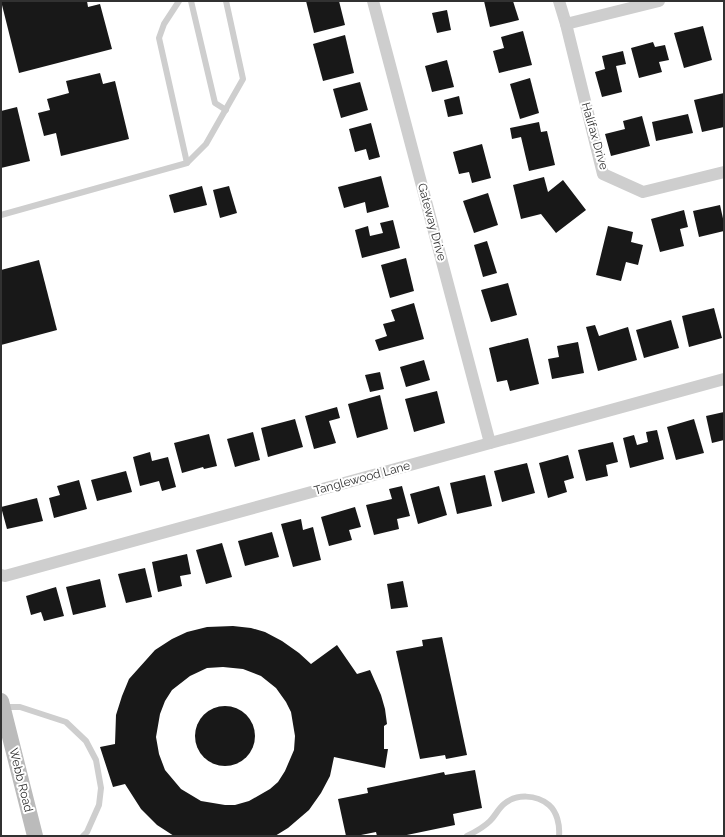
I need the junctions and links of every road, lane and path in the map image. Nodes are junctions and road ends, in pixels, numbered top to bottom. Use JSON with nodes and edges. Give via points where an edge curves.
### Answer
{"nodes":[{"id":1,"x":179,"y":1,"type":"edge"},
{"id":2,"x":191,"y":1,"type":"edge"},
{"id":3,"x":226,"y":1,"type":"edge"},
{"id":4,"x":373,"y":1,"type":"edge"},
{"id":5,"x":559,"y":1,"type":"edge"},
{"id":6,"x":659,"y":1,"type":"edge"},
{"id":7,"x":566,"y":24,"type":"junction"},
{"id":8,"x":226,"y":110,"type":"junction"},
{"id":9,"x":187,"y":163,"type":"junction"},
{"id":10,"x":724,"y":172,"type":"edge"},
{"id":11,"x":1,"y":215,"type":"edge"},
{"id":12,"x":724,"y":379,"type":"edge"},
{"id":13,"x":490,"y":443,"type":"junction"},
{"id":14,"x":1,"y":575,"type":"edge"},
{"id":15,"x":2,"y":704,"type":"edge"},
{"id":16,"x":35,"y":836,"type":"edge"},
{"id":17,"x":83,"y":836,"type":"edge"},
{"id":18,"x":467,"y":836,"type":"edge"},
{"id":19,"x":559,"y":836,"type":"edge"}],
"edges":[{"from":1,"to":9,"type":"lane","via":[[164,24],[159,38]]},
{"from":2,"to":8,"type":"lane","via":[[215,103]]},
{"from":3,"to":8,"type":"lane","via":[[243,79]]},
{"from":4,"to":13,"type":"street","name":"Gateway Drive"},
{"from":5,"to":7,"type":"street","name":"Halifax Drive"},
{"from":6,"to":7,"type":"street"},
{"from":7,"to":10,"type":"street","name":"Halifax Drive","via":[[603,174],[643,192]]},
{"from":8,"to":9,"type":"lane","via":[[206,144]]},
{"from":9,"to":11,"type":"lane"},
{"from":12,"to":13,"type":"street","name":"Tanglewood Lane"},
{"from":13,"to":14,"type":"street","name":"Tanglewood Lane","via":[[5,576]]},
{"from":15,"to":16,"type":"street","name":"Webb Road"},
{"from":15,"to":17,"type":"lane","via":[[66,722],[86,741],[96,760],[101,788],[99,806]]},
{"from":18,"to":19,"type":"lane","via":[[490,821],[510,800],[522,796],[534,797],[551,807],[557,818]]}]}
